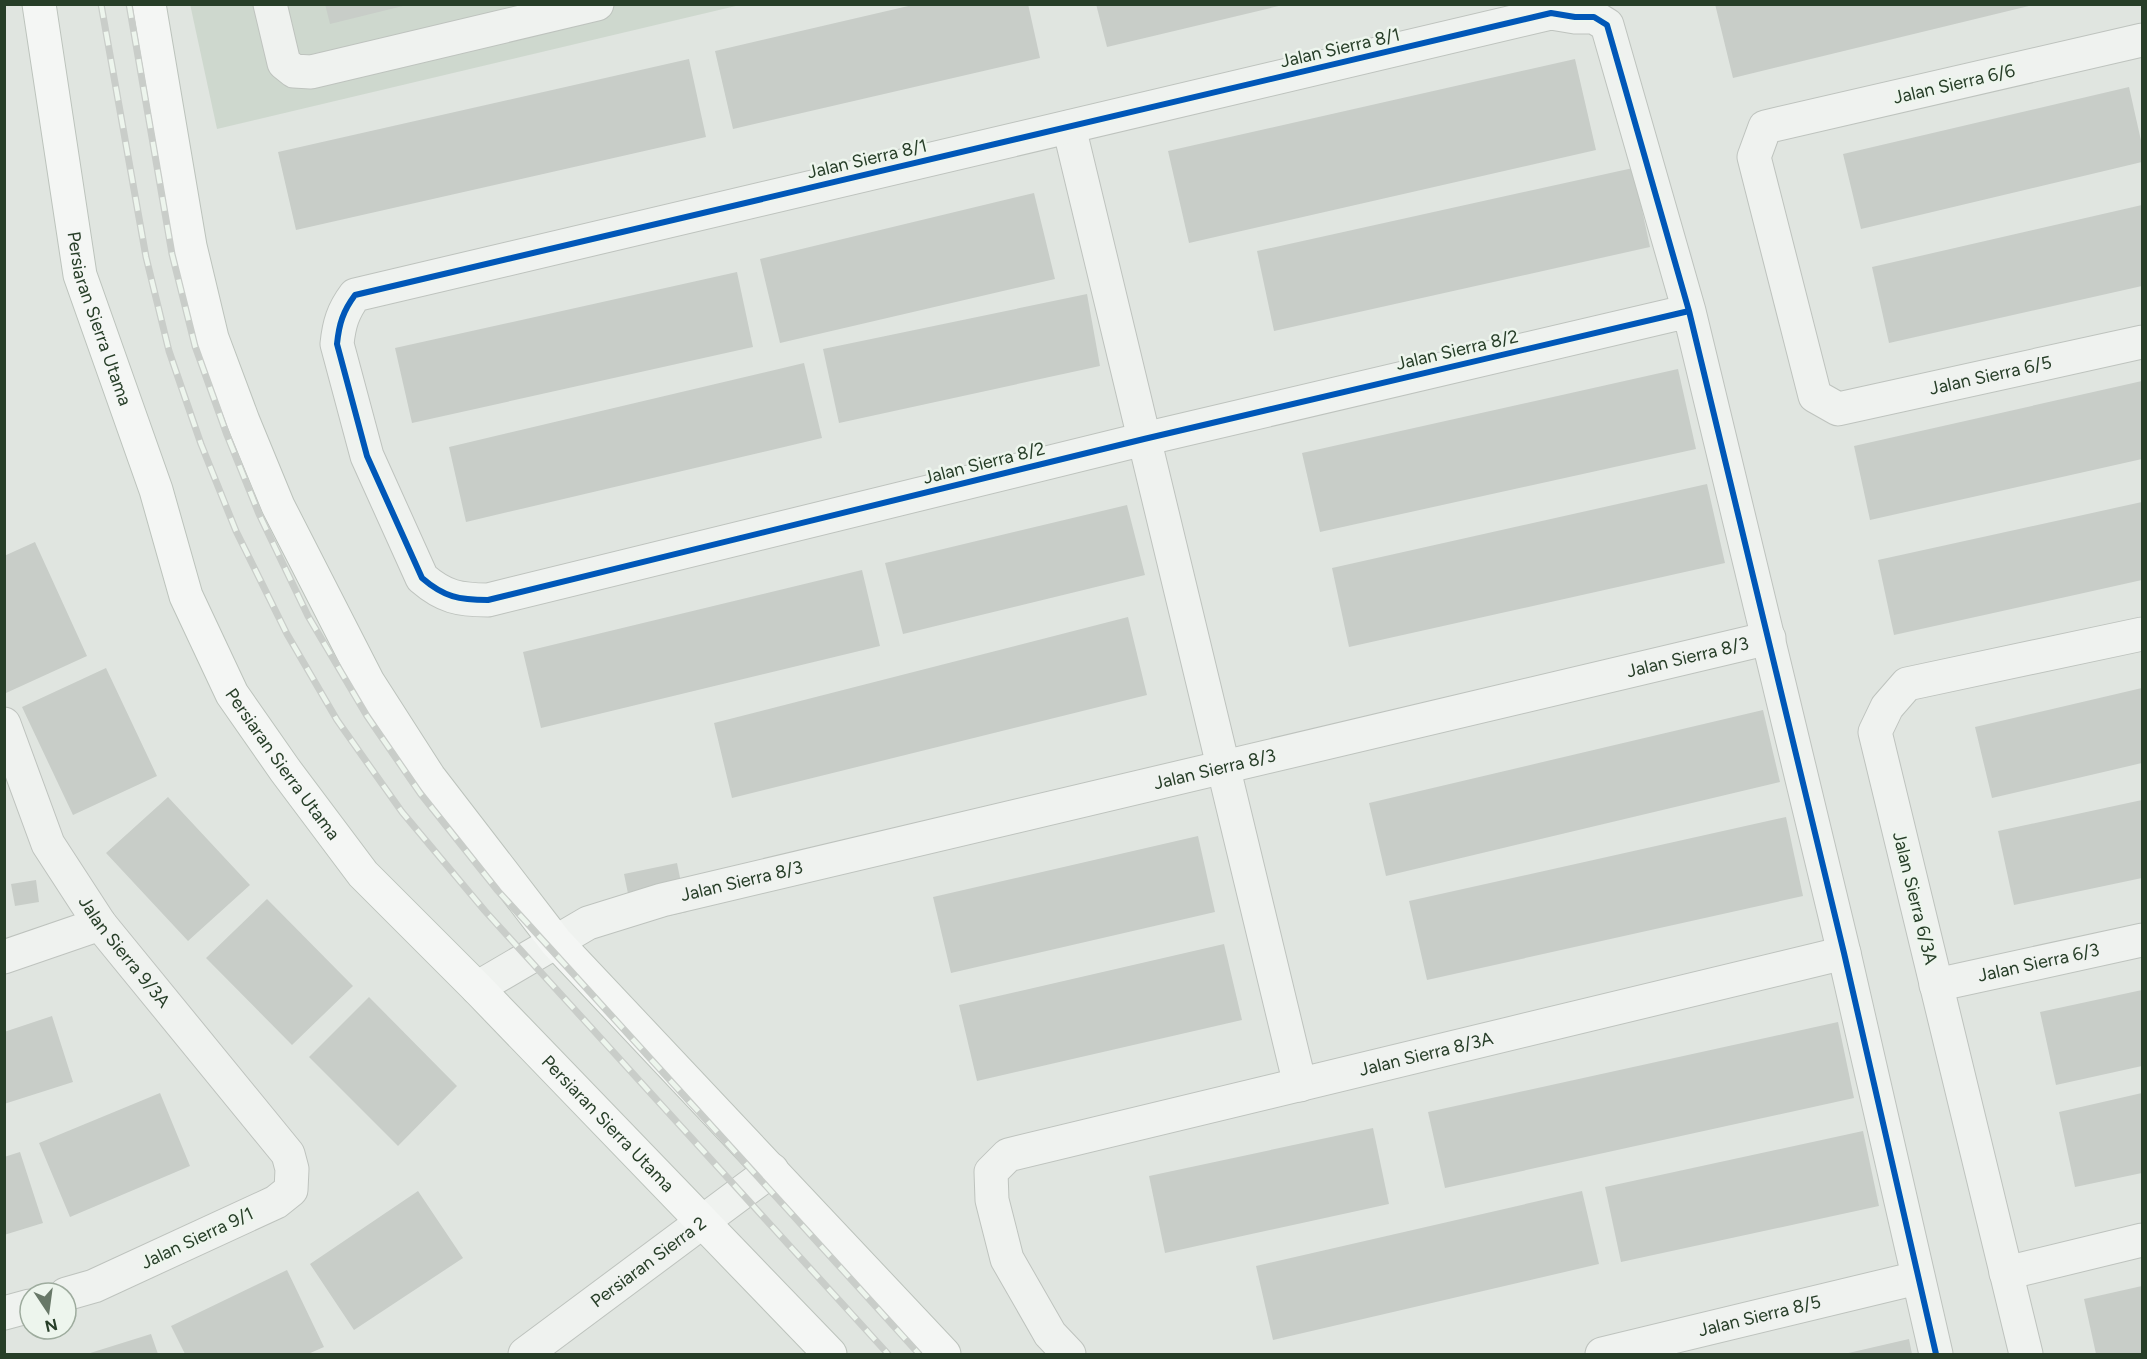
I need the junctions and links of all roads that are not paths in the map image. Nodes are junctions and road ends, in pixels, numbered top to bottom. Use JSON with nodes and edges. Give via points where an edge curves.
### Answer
{"nodes":[{"id":1,"x":39,"y":4,"type":"edge"},
{"id":2,"x":149,"y":4,"type":"edge"},
{"id":3,"x":270,"y":4,"type":"edge"},
{"id":4,"x":597,"y":4,"type":"edge"},
{"id":5,"x":1610,"y":15,"type":"edge"},
{"id":6,"x":2142,"y":40,"type":"edge"},
{"id":7,"x":1070,"y":127,"type":"junction"},
{"id":8,"x":1689,"y":311,"type":"junction"},
{"id":9,"x":2142,"y":342,"type":"edge"},
{"id":10,"x":1838,"y":409,"type":"joint"},
{"id":11,"x":1144,"y":439,"type":"junction"},
{"id":12,"x":367,"y":456,"type":"joint"},
{"id":13,"x":2142,"y":634,"type":"edge"},
{"id":14,"x":1769,"y":638,"type":"junction"},
{"id":15,"x":4,"y":724,"type":"edge"},
{"id":16,"x":1223,"y":766,"type":"junction"},
{"id":17,"x":100,"y":924,"type":"junction"},
{"id":18,"x":2142,"y":940,"type":"edge"},
{"id":19,"x":556,"y":942,"type":"junction"},
{"id":20,"x":1844,"y":953,"type":"junction"},
{"id":21,"x":4,"y":957,"type":"edge"},
{"id":22,"x":1936,"y":985,"type":"junction"},
{"id":23,"x":477,"y":988,"type":"junction"},
{"id":24,"x":1300,"y":1086,"type":"junction"},
{"id":25,"x":288,"y":1154,"type":"joint"},
{"id":26,"x":772,"y":1170,"type":"junction"},
{"id":27,"x":703,"y":1222,"type":"junction"},
{"id":28,"x":2142,"y":1239,"type":"edge"},
{"id":29,"x":2006,"y":1273,"type":"junction"},
{"id":30,"x":1917,"y":1278,"type":"junction"},
{"id":31,"x":78,"y":1291,"type":"edge"},
{"id":32,"x":525,"y":1354,"type":"edge"},
{"id":33,"x":830,"y":1354,"type":"edge"},
{"id":34,"x":944,"y":1354,"type":"edge"},
{"id":35,"x":1069,"y":1354,"type":"edge"},
{"id":36,"x":1602,"y":1354,"type":"edge"},
{"id":37,"x":1936,"y":1354,"type":"edge"},
{"id":38,"x":2026,"y":1354,"type":"edge"}],
"edges":[{"from":1,"to":23,"type":"main road","name":"Persiaran Sierra Utama","via":[[80,276],[156,490],[186,596],[232,694],[285,770],[363,874]]},
{"from":2,"to":19,"type":"main road","via":[[190,246],[212,338],[278,506],[368,682],[429,777]]},
{"from":3,"to":4,"type":"street","via":[[284,63],[294,71],[311,72]]},
{"from":5,"to":7,"type":"street","name":"Jalan Sierra 8/1","via":[[1575,18],[1551,14]]},
{"from":5,"to":8,"type":"street"},
{"from":6,"to":10,"type":"street","name":"Jalan Sierra 6/6","via":[[1765,127],[1754,157],[1815,396]]},
{"from":7,"to":11,"type":"street"},
{"from":7,"to":12,"type":"street","name":"Jalan Sierra 8/1","via":[[355,295],[344,310],[337,344]]},
{"from":8,"to":11,"type":"street","name":"Jalan Sierra 8/2"},
{"from":8,"to":14,"type":"street"},
{"from":9,"to":10,"type":"street","name":"Jalan Sierra 6/5"},
{"from":11,"to":12,"type":"street","name":"Jalan Sierra 8/2","via":[[488,600],[460,600],[436,590],[422,578]]},
{"from":11,"to":16,"type":"street"},
{"from":13,"to":22,"type":"street","name":"Jalan Sierra 6/3A","via":[[1907,684],[1887,707],[1875,732]]},
{"from":14,"to":16,"type":"street","name":"Jalan Sierra 8/3"},
{"from":14,"to":20,"type":"street"},
{"from":15,"to":17,"type":"street","name":"Jalan Sierra 9/3A","via":[[48,844]]},
{"from":16,"to":19,"type":"street","name":"Jalan Sierra 8/3","via":[[662,900],[588,923]]},
{"from":16,"to":24,"type":"street"},
{"from":17,"to":21,"type":"street"},
{"from":17,"to":25,"type":"street","name":"Jalan Sierra 9/3A"},
{"from":18,"to":22,"type":"street","name":"Jalan Sierra 6/3"},
{"from":19,"to":23,"type":"street","name":"Jalan Sierra 8/3"},
{"from":19,"to":26,"type":"main road"},
{"from":20,"to":24,"type":"street","name":"Jalan Sierra 8/3A"},
{"from":20,"to":30,"type":"street"},
{"from":22,"to":29,"type":"street","name":"Jalan Sierra 6/3A"},
{"from":23,"to":27,"type":"main road","name":"Persiaran Sierra Utama"},
{"from":24,"to":35,"type":"street","name":"Jalan Sierra 8/3A","via":[[1008,1155],[991,1172],[992,1200],[1007,1258],[1050,1334]]},
{"from":25,"to":31,"type":"street","name":"Jalan Sierra 9/1","via":[[291,1190],[276,1202]]},
{"from":26,"to":27,"type":"street","name":"Persiaran Sierra 2"},
{"from":26,"to":34,"type":"main road"},
{"from":27,"to":32,"type":"street","name":"Persiaran Sierra 2"},
{"from":27,"to":33,"type":"main road","name":"Persiaran Sierra Utama"},
{"from":28,"to":29,"type":"street"},
{"from":29,"to":38,"type":"street","name":"Jalan Sierra 6/3A"},
{"from":30,"to":36,"type":"street","name":"Jalan Sierra 8/5"},
{"from":30,"to":37,"type":"street"}]}
